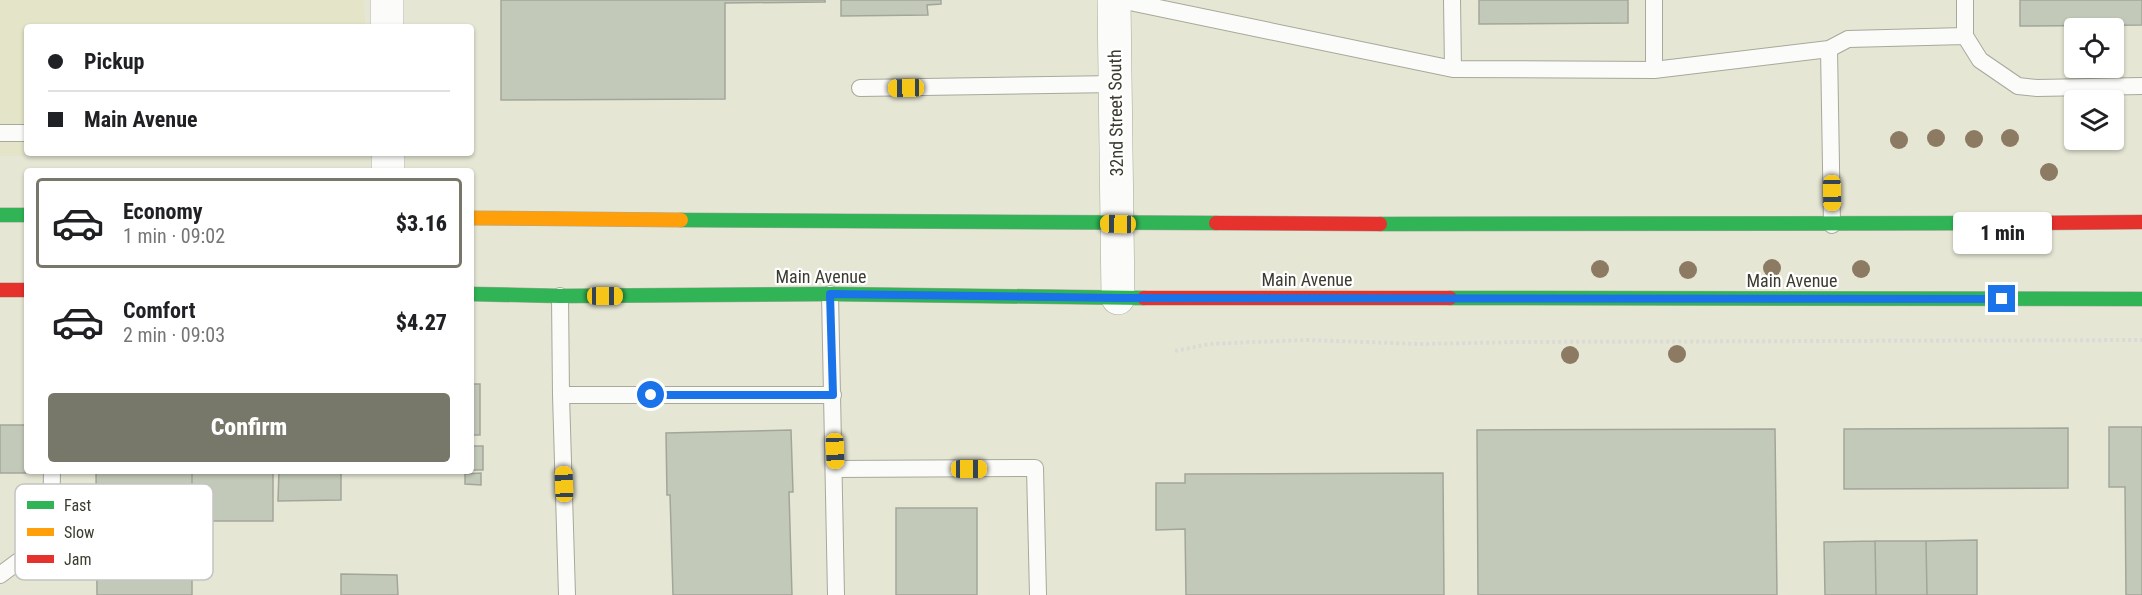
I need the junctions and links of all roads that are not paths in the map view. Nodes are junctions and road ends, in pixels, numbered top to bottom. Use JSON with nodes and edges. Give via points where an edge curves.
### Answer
{"nodes":[{"id":1,"x":387,"y":0,"type":"edge"},
{"id":2,"x":1114,"y":0,"type":"edge"},
{"id":3,"x":1120,"y":0,"type":"edge"},
{"id":4,"x":1452,"y":0,"type":"edge"},
{"id":5,"x":1654,"y":0,"type":"edge"},
{"id":6,"x":1965,"y":0,"type":"edge"},
{"id":7,"x":387,"y":24,"type":"edge"},
{"id":8,"x":1965,"y":36,"type":"junction"},
{"id":9,"x":1829,"y":49,"type":"junction"},
{"id":10,"x":1453,"y":69,"type":"junction"},
{"id":11,"x":1654,"y":70,"type":"junction"},
{"id":12,"x":1116,"y":84,"type":"junction"},
{"id":13,"x":2142,"y":86,"type":"edge"},
{"id":14,"x":860,"y":88,"type":"dead end"},
{"id":15,"x":0,"y":133,"type":"edge"},
{"id":16,"x":24,"y":133,"type":"edge"},
{"id":17,"x":0,"y":215,"type":"edge"},
{"id":18,"x":24,"y":215,"type":"edge"},
{"id":19,"x":474,"y":218,"type":"edge"},
{"id":20,"x":2142,"y":222,"type":"edge"},
{"id":21,"x":1118,"y":224,"type":"junction"},
{"id":22,"x":1832,"y":225,"type":"junction"},
{"id":23,"x":0,"y":290,"type":"edge"},
{"id":24,"x":24,"y":290,"type":"edge"},
{"id":25,"x":474,"y":294,"type":"edge"},
{"id":26,"x":830,"y":294,"type":"junction"},
{"id":27,"x":560,"y":296,"type":"junction"},
{"id":28,"x":1118,"y":298,"type":"junction"},
{"id":29,"x":2142,"y":299,"type":"edge"},
{"id":30,"x":561,"y":395,"type":"junction"},
{"id":31,"x":833,"y":395,"type":"junction"},
{"id":32,"x":835,"y":469,"type":"junction"},
{"id":33,"x":15,"y":564,"type":"edge"},
{"id":34,"x":0,"y":575,"type":"edge"},
{"id":35,"x":567,"y":595,"type":"edge"},
{"id":36,"x":836,"y":595,"type":"edge"},
{"id":37,"x":1038,"y":595,"type":"edge"}],
"edges":[{"from":1,"to":7,"type":"street"},
{"from":2,"to":12,"type":"street","name":"32nd Street South"},
{"from":3,"to":10,"type":"lane"},
{"from":4,"to":10,"type":"lane"},
{"from":5,"to":11,"type":"lane"},
{"from":6,"to":8,"type":"lane"},
{"from":8,"to":9,"type":"lane","via":[[1848,39]]},
{"from":8,"to":13,"type":"lane","via":[[1980,60],[2018,86]]},
{"from":9,"to":11,"type":"lane"},
{"from":9,"to":22,"type":"lane"},
{"from":10,"to":11,"type":"lane"},
{"from":12,"to":14,"type":"lane"},
{"from":12,"to":21,"type":"street","name":"32nd Street South"},
{"from":15,"to":16,"type":"lane"},
{"from":17,"to":18,"type":"main road"},
{"from":19,"to":21,"type":"main road"},
{"from":20,"to":22,"type":"main road"},
{"from":21,"to":22,"type":"main road"},
{"from":21,"to":28,"type":"street","name":"32nd Street South"},
{"from":23,"to":24,"type":"main road"},
{"from":25,"to":27,"type":"main road","name":"Main Avenue"},
{"from":26,"to":27,"type":"main road","name":"Main Avenue"},
{"from":26,"to":28,"type":"main road","name":"Main Avenue"},
{"from":26,"to":31,"type":"lane"},
{"from":27,"to":30,"type":"lane"},
{"from":28,"to":29,"type":"main road","name":"Main Avenue"},
{"from":30,"to":31,"type":"lane"},
{"from":30,"to":35,"type":"lane"},
{"from":31,"to":32,"type":"lane"},
{"from":32,"to":36,"type":"lane"},
{"from":32,"to":37,"type":"lane","via":[[1035,468]]},
{"from":33,"to":34,"type":"lane"}]}
